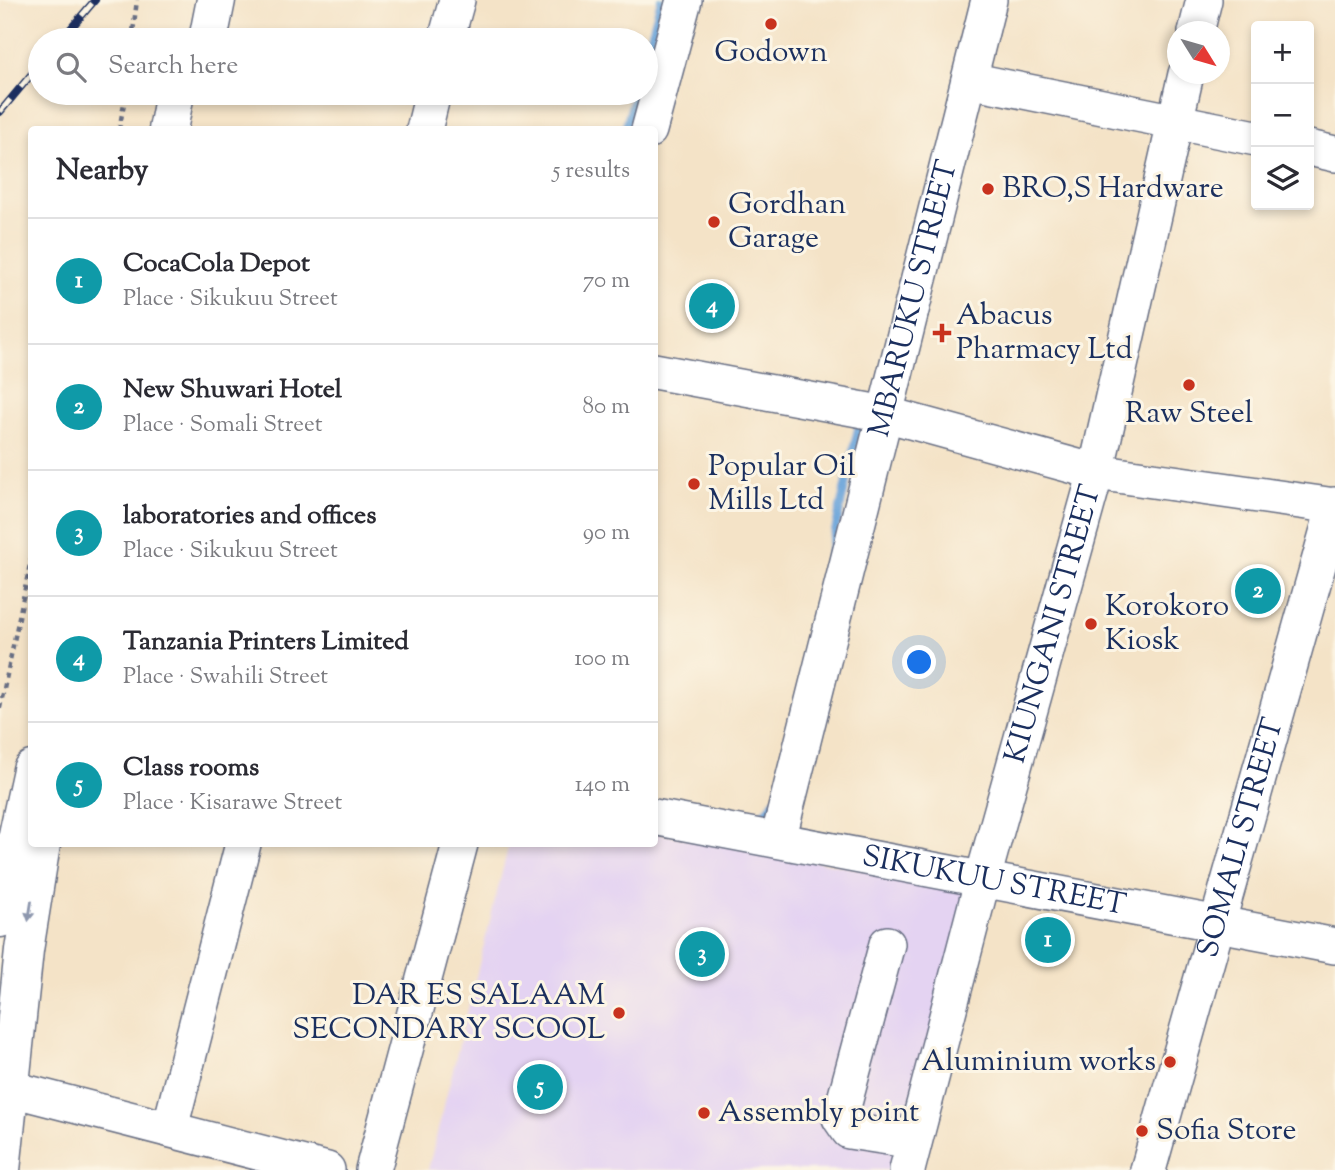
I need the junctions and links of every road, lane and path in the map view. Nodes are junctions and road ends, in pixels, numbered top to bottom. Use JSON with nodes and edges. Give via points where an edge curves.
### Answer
{"nodes":[{"id":1,"x":136,"y":0,"type":"edge"},
{"id":2,"x":191,"y":0,"type":"edge"},
{"id":3,"x":216,"y":0,"type":"edge"},
{"id":4,"x":457,"y":0,"type":"edge"},
{"id":5,"x":684,"y":0,"type":"edge"},
{"id":6,"x":989,"y":0,"type":"edge"},
{"id":7,"x":1204,"y":0,"type":"edge"},
{"id":8,"x":1199,"y":21,"type":"edge"},
{"id":9,"x":133,"y":28,"type":"edge"},
{"id":10,"x":186,"y":28,"type":"edge"},
{"id":11,"x":210,"y":28,"type":"edge"},
{"id":12,"x":449,"y":28,"type":"edge"},
{"id":13,"x":969,"y":80,"type":"junction"},
{"id":14,"x":1183,"y":84,"type":"edge"},
{"id":15,"x":658,"y":97,"type":"edge"},
{"id":16,"x":124,"y":105,"type":"edge"},
{"id":17,"x":173,"y":105,"type":"edge"},
{"id":18,"x":195,"y":105,"type":"edge"},
{"id":19,"x":430,"y":105,"type":"edge"},
{"id":20,"x":656,"y":105,"type":"edge"},
{"id":21,"x":1174,"y":121,"type":"junction"},
{"id":22,"x":120,"y":126,"type":"edge"},
{"id":23,"x":169,"y":126,"type":"edge"},
{"id":24,"x":191,"y":126,"type":"edge"},
{"id":25,"x":425,"y":126,"type":"edge"},
{"id":26,"x":650,"y":126,"type":"edge"},
{"id":27,"x":1251,"y":137,"type":"edge"},
{"id":28,"x":1314,"y":149,"type":"edge"},
{"id":29,"x":1335,"y":154,"type":"edge"},
{"id":30,"x":658,"y":372,"type":"edge"},
{"id":31,"x":885,"y":414,"type":"junction"},
{"id":32,"x":1096,"y":472,"type":"junction"},
{"id":33,"x":1335,"y":506,"type":"edge"},
{"id":34,"x":28,"y":574,"type":"edge"},
{"id":35,"x":0,"y":708,"type":"edge"},
{"id":36,"x":28,"y":788,"type":"edge"},
{"id":37,"x":658,"y":818,"type":"edge"},
{"id":38,"x":778,"y":840,"type":"junction"},
{"id":39,"x":41,"y":847,"type":"edge"},
{"id":40,"x":242,"y":847,"type":"edge"},
{"id":41,"x":459,"y":847,"type":"edge"},
{"id":42,"x":983,"y":878,"type":"junction"},
{"id":43,"x":0,"y":918,"type":"edge"},
{"id":44,"x":1217,"y":923,"type":"junction"},
{"id":45,"x":887,"y":944,"type":"dead end"},
{"id":46,"x":1335,"y":946,"type":"edge"},
{"id":47,"x":8,"y":1088,"type":"junction"},
{"id":48,"x":170,"y":1128,"type":"junction"},
{"id":49,"x":911,"y":1156,"type":"edge"},
{"id":50,"x":1,"y":1170,"type":"edge"},
{"id":51,"x":327,"y":1170,"type":"edge"},
{"id":52,"x":373,"y":1170,"type":"edge"},
{"id":53,"x":1148,"y":1170,"type":"edge"}],
"edges":[{"from":1,"to":9,"type":"path"},
{"from":2,"to":10,"type":"highway"},
{"from":3,"to":11,"type":"highway"},
{"from":4,"to":12,"type":"street"},
{"from":5,"to":15,"type":"street"},
{"from":6,"to":13,"type":"street","name":"MBARUKU STREET"},
{"from":7,"to":8,"type":"street"},
{"from":13,"to":21,"type":"street"},
{"from":13,"to":31,"type":"street","name":"MBARUKU STREET"},
{"from":14,"to":21,"type":"street","name":"KIUNGANI STREET"},
{"from":16,"to":22,"type":"path"},
{"from":17,"to":23,"type":"highway"},
{"from":18,"to":24,"type":"highway"},
{"from":19,"to":25,"type":"street"},
{"from":20,"to":26,"type":"street"},
{"from":21,"to":27,"type":"street"},
{"from":21,"to":32,"type":"street","name":"KIUNGANI STREET"},
{"from":28,"to":29,"type":"street"},
{"from":30,"to":31,"type":"street"},
{"from":31,"to":32,"type":"street"},
{"from":31,"to":38,"type":"street","name":"MBARUKU STREET"},
{"from":32,"to":33,"type":"street"},
{"from":32,"to":42,"type":"street","name":"KIUNGANI STREET"},
{"from":33,"to":44,"type":"street","name":"SOMALI STREET"},
{"from":34,"to":35,"type":"path"},
{"from":36,"to":43,"type":"highway"},
{"from":37,"to":38,"type":"street","name":"SIKUKUU STREET"},
{"from":38,"to":42,"type":"street","name":"SIKUKUU STREET"},
{"from":39,"to":47,"type":"highway","one_way":true},
{"from":40,"to":48,"type":"street"},
{"from":41,"to":52,"type":"street"},
{"from":42,"to":44,"type":"street","name":"SIKUKUU STREET"},
{"from":42,"to":49,"type":"street","name":"KIUNGANI STREET"},
{"from":44,"to":46,"type":"street","name":"SIKUKUU STREET"},
{"from":44,"to":53,"type":"street","name":"SOMALI STREET"},
{"from":45,"to":49,"type":"street","via":[[841,1118],[849,1131]]},
{"from":47,"to":48,"type":"street"},
{"from":47,"to":50,"type":"highway"},
{"from":48,"to":51,"type":"street"}]}
